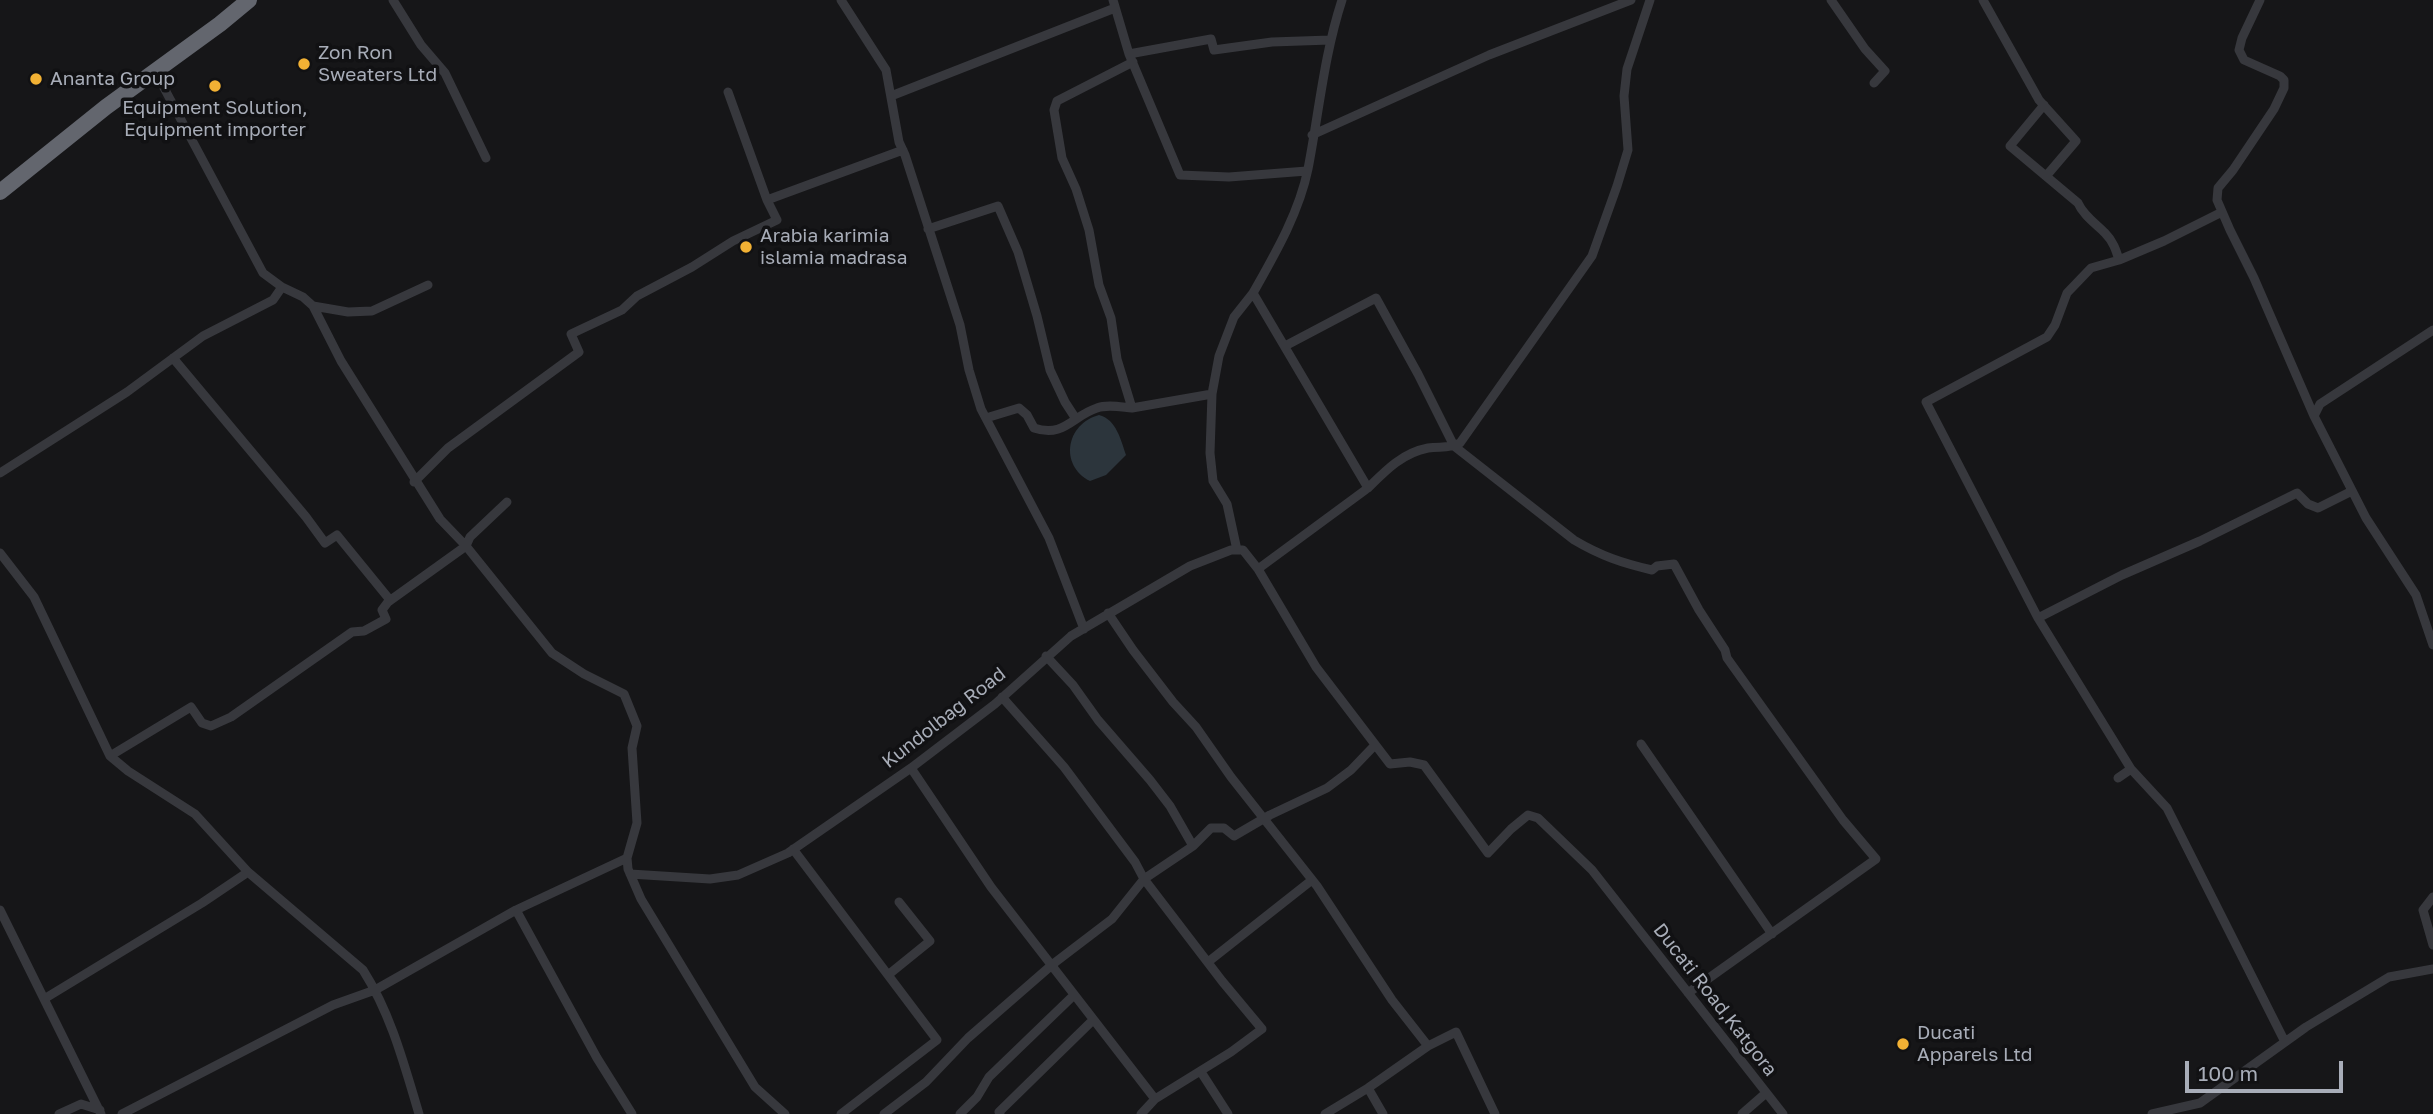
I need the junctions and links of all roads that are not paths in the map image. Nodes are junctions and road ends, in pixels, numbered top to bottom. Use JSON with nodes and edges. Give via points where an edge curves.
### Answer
{"nodes":[{"id":1,"x":249,"y":0,"type":"edge"},
{"id":2,"x":393,"y":0,"type":"edge"},
{"id":3,"x":841,"y":0,"type":"edge"},
{"id":4,"x":1342,"y":0,"type":"edge"},
{"id":5,"x":1631,"y":0,"type":"edge"},
{"id":6,"x":1650,"y":0,"type":"edge"},
{"id":7,"x":1831,"y":0,"type":"edge"},
{"id":8,"x":1983,"y":0,"type":"edge"},
{"id":9,"x":2260,"y":0,"type":"edge"},
{"id":10,"x":1114,"y":4,"type":"edge"},
{"id":11,"x":1330,"y":40,"type":"junction"},
{"id":12,"x":1131,"y":58,"type":"junction"},
{"id":13,"x":155,"y":71,"type":"junction"},
{"id":14,"x":1874,"y":83,"type":"dead end"},
{"id":15,"x":727,"y":92,"type":"dead end"},
{"id":16,"x":891,"y":96,"type":"junction"},
{"id":17,"x":2044,"y":104,"type":"junction"},
{"id":18,"x":1312,"y":135,"type":"junction"},
{"id":19,"x":903,"y":150,"type":"junction"},
{"id":20,"x":486,"y":158,"type":"dead end"},
{"id":21,"x":1307,"y":172,"type":"junction"},
{"id":22,"x":2047,"y":175,"type":"junction"},
{"id":23,"x":0,"y":192,"type":"edge"},
{"id":24,"x":767,"y":200,"type":"junction"},
{"id":25,"x":2222,"y":212,"type":"junction"},
{"id":26,"x":928,"y":229,"type":"junction"},
{"id":27,"x":2119,"y":260,"type":"junction"},
{"id":28,"x":428,"y":285,"type":"dead end"},
{"id":29,"x":282,"y":287,"type":"junction"},
{"id":30,"x":1254,"y":293,"type":"junction"},
{"id":31,"x":313,"y":306,"type":"junction"},
{"id":32,"x":2433,"y":330,"type":"edge"},
{"id":33,"x":1284,"y":346,"type":"junction"},
{"id":34,"x":173,"y":358,"type":"junction"},
{"id":35,"x":1212,"y":394,"type":"junction"},
{"id":36,"x":1132,"y":408,"type":"junction"},
{"id":37,"x":2314,"y":416,"type":"junction"},
{"id":38,"x":986,"y":418,"type":"junction"},
{"id":39,"x":1076,"y":419,"type":"junction"},
{"id":40,"x":1454,"y":446,"type":"junction"},
{"id":41,"x":0,"y":473,"type":"edge"},
{"id":42,"x":414,"y":482,"type":"junction"},
{"id":43,"x":1368,"y":488,"type":"junction"},
{"id":44,"x":2352,"y":491,"type":"junction"},
{"id":45,"x":507,"y":502,"type":"dead end"},
{"id":46,"x":466,"y":546,"type":"junction"},
{"id":47,"x":1237,"y":550,"type":"junction"},
{"id":48,"x":0,"y":553,"type":"edge"},
{"id":49,"x":1258,"y":569,"type":"junction"},
{"id":50,"x":390,"y":600,"type":"junction"},
{"id":51,"x":1108,"y":613,"type":"junction"},
{"id":52,"x":2038,"y":618,"type":"junction"},
{"id":53,"x":1084,"y":629,"type":"junction"},
{"id":54,"x":2433,"y":645,"type":"edge"},
{"id":55,"x":1046,"y":656,"type":"junction"},
{"id":56,"x":1002,"y":697,"type":"junction"},
{"id":57,"x":1375,"y":744,"type":"junction"},
{"id":58,"x":1642,"y":744,"type":"dead end"},
{"id":59,"x":110,"y":756,"type":"junction"},
{"id":60,"x":911,"y":768,"type":"junction"},
{"id":61,"x":2130,"y":769,"type":"junction"},
{"id":62,"x":2118,"y":778,"type":"dead end"},
{"id":63,"x":1264,"y":819,"type":"junction"},
{"id":64,"x":1193,"y":846,"type":"junction"},
{"id":65,"x":793,"y":849,"type":"junction"},
{"id":66,"x":627,"y":858,"type":"junction"},
{"id":67,"x":248,"y":872,"type":"junction"},
{"id":68,"x":630,"y":874,"type":"junction"},
{"id":69,"x":1144,"y":878,"type":"junction"},
{"id":70,"x":1312,"y":880,"type":"junction"},
{"id":71,"x":2433,"y":897,"type":"edge"},
{"id":72,"x":899,"y":902,"type":"dead end"},
{"id":73,"x":0,"y":910,"type":"edge"},
{"id":74,"x":516,"y":910,"type":"junction"},
{"id":75,"x":1772,"y":934,"type":"junction"},
{"id":76,"x":2433,"y":945,"type":"edge"},
{"id":77,"x":1208,"y":962,"type":"junction"},
{"id":78,"x":1053,"y":964,"type":"junction"},
{"id":79,"x":2433,"y":969,"type":"edge"},
{"id":80,"x":888,"y":975,"type":"junction"},
{"id":81,"x":376,"y":990,"type":"junction"},
{"id":82,"x":1688,"y":993,"type":"junction"},
{"id":83,"x":1074,"y":995,"type":"junction"},
{"id":84,"x":44,"y":999,"type":"junction"},
{"id":85,"x":1093,"y":1020,"type":"junction"},
{"id":86,"x":2285,"y":1042,"type":"junction"},
{"id":87,"x":1428,"y":1046,"type":"junction"},
{"id":88,"x":1201,"y":1072,"type":"junction"},
{"id":89,"x":1368,"y":1088,"type":"junction"},
{"id":90,"x":1766,"y":1093,"type":"junction"},
{"id":91,"x":1155,"y":1099,"type":"junction"},
{"id":92,"x":101,"y":1112,"type":"edge"},
{"id":93,"x":59,"y":1114,"type":"edge"},
{"id":94,"x":122,"y":1114,"type":"edge"},
{"id":95,"x":419,"y":1114,"type":"edge"},
{"id":96,"x":632,"y":1114,"type":"edge"},
{"id":97,"x":785,"y":1114,"type":"edge"},
{"id":98,"x":841,"y":1114,"type":"edge"},
{"id":99,"x":884,"y":1114,"type":"edge"},
{"id":100,"x":960,"y":1114,"type":"edge"},
{"id":101,"x":1000,"y":1114,"type":"edge"},
{"id":102,"x":1141,"y":1114,"type":"edge"},
{"id":103,"x":1228,"y":1114,"type":"edge"},
{"id":104,"x":1325,"y":1114,"type":"edge"},
{"id":105,"x":1383,"y":1114,"type":"edge"},
{"id":106,"x":1495,"y":1114,"type":"edge"},
{"id":107,"x":1742,"y":1114,"type":"edge"},
{"id":108,"x":1783,"y":1114,"type":"edge"},
{"id":109,"x":2152,"y":1114,"type":"edge"}],
"edges":[{"from":1,"to":13,"type":"highway"},
{"from":2,"to":20,"type":"street","via":[[445,73]]},
{"from":3,"to":16,"type":"street","via":[[881,60]]},
{"from":4,"to":11,"type":"street"},
{"from":5,"to":18,"type":"street","via":[[1489,55]]},
{"from":6,"to":40,"type":"street","via":[[1627,69],[1628,150],[1592,256],[1461,443]]},
{"from":7,"to":14,"type":"street","via":[[1885,71]]},
{"from":8,"to":17,"type":"street"},
{"from":9,"to":25,"type":"street","via":[[2239,50],[2244,60],[2280,76],[2284,88],[2218,188]]},
{"from":10,"to":12,"type":"street"},
{"from":10,"to":16,"type":"street"},
{"from":11,"to":12,"type":"street","via":[[1214,50],[1211,39]]},
{"from":11,"to":18,"type":"street"},
{"from":12,"to":21,"type":"street","via":[[1180,175]]},
{"from":12,"to":36,"type":"street","via":[[1058,101],[1054,110],[1062,158],[1089,230]]},
{"from":13,"to":23,"type":"highway"},
{"from":13,"to":29,"type":"street","via":[[263,273]]},
{"from":15,"to":24,"type":"street"},
{"from":16,"to":19,"type":"street"},
{"from":17,"to":22,"type":"street","via":[[2076,141]]},
{"from":17,"to":22,"type":"street","via":[[2010,146]]},
{"from":18,"to":21,"type":"street"},
{"from":19,"to":24,"type":"street"},
{"from":19,"to":26,"type":"street"},
{"from":21,"to":30,"type":"street","via":[[1285,234]]},
{"from":22,"to":27,"type":"street","via":[[2107,235]]},
{"from":24,"to":42,"type":"street","via":[[776,220],[637,296],[622,310],[571,334],[579,352],[448,448]]},
{"from":25,"to":27,"type":"street"},
{"from":25,"to":37,"type":"street"},
{"from":26,"to":38,"type":"street"},
{"from":26,"to":39,"type":"street","via":[[998,206],[1018,252],[1050,370]]},
{"from":27,"to":52,"type":"street","via":[[2091,268],[2067,293],[2047,337],[1926,402]]},
{"from":28,"to":31,"type":"street","via":[[372,311]]},
{"from":29,"to":31,"type":"street"},
{"from":29,"to":34,"type":"street","via":[[273,300],[203,335]]},
{"from":30,"to":33,"type":"street"},
{"from":30,"to":35,"type":"street","via":[[1234,317],[1219,356]]},
{"from":31,"to":42,"type":"street"},
{"from":32,"to":37,"type":"street","via":[[2320,404]]},
{"from":33,"to":40,"type":"street","via":[[1376,298]]},
{"from":33,"to":43,"type":"street"},
{"from":34,"to":41,"type":"street"},
{"from":34,"to":50,"type":"street","via":[[325,544],[337,535]]},
{"from":35,"to":36,"type":"street"},
{"from":35,"to":47,"type":"street","via":[[1213,481],[1227,504]]},
{"from":36,"to":39,"type":"street","via":[[1098,407]]},
{"from":37,"to":44,"type":"street"},
{"from":38,"to":39,"type":"street","via":[[1019,408],[1034,428],[1044,431],[1058,430]]},
{"from":38,"to":53,"type":"street","via":[[1049,538]]},
{"from":40,"to":43,"type":"street","via":[[1403,458]]},
{"from":40,"to":75,"type":"street","via":[[1594,552],[1652,570],[1674,564],[1727,658],[1843,820],[1877,859]]},
{"from":42,"to":46,"type":"street"},
{"from":43,"to":49,"type":"street"},
{"from":44,"to":52,"type":"street","via":[[2318,508],[2297,493]]},
{"from":44,"to":54,"type":"street","via":[[2416,595]]},
{"from":45,"to":46,"type":"street"},
{"from":46,"to":50,"type":"street"},
{"from":46,"to":66,"type":"street","via":[[552,653],[624,694],[637,726],[632,748],[637,823]]},
{"from":47,"to":49,"type":"street","via":[[1243,550]]},
{"from":47,"to":51,"type":"street","name":"Kundolbag Road","via":[[1190,566]]},
{"from":48,"to":59,"type":"street","via":[[34,597]]},
{"from":49,"to":57,"type":"street","via":[[1316,667]]},
{"from":50,"to":59,"type":"street","via":[[382,610],[386,619],[352,632],[231,717],[211,726],[202,723],[191,707]]},
{"from":51,"to":53,"type":"street","name":"Kundolbag Road"},
{"from":51,"to":63,"type":"street"},
{"from":52,"to":61,"type":"street"},
{"from":53,"to":55,"type":"street","name":"Kundolbag Road"},
{"from":55,"to":56,"type":"street","name":"Kundolbag Road"},
{"from":55,"to":64,"type":"street","via":[[1150,780]]},
{"from":56,"to":60,"type":"street","name":"Kundolbag Road"},
{"from":56,"to":69,"type":"street","via":[[1064,767]]},
{"from":57,"to":63,"type":"street","via":[[1327,788]]},
{"from":57,"to":82,"type":"street","name":"Ducati Road,Katgora","via":[[1390,765],[1424,765],[1488,853],[1528,815],[1538,818],[1592,870]]},
{"from":58,"to":75,"type":"street"},
{"from":59,"to":67,"type":"street","via":[[195,814]]},
{"from":60,"to":65,"type":"street","name":"Kundolbag Road"},
{"from":60,"to":78,"type":"street","via":[[991,887]]},
{"from":61,"to":62,"type":"street"},
{"from":61,"to":86,"type":"street","via":[[2167,808]]},
{"from":63,"to":64,"type":"street","via":[[1234,836],[1224,828],[1211,828]]},
{"from":63,"to":70,"type":"street"},
{"from":64,"to":69,"type":"street"},
{"from":65,"to":68,"type":"street","name":"Kundolbag Road","via":[[738,875],[710,879]]},
{"from":65,"to":80,"type":"street"},
{"from":66,"to":68,"type":"street"},
{"from":66,"to":74,"type":"street"},
{"from":67,"to":81,"type":"street","via":[[363,970]]},
{"from":67,"to":84,"type":"street"},
{"from":68,"to":97,"type":"street","via":[[755,1087]]},
{"from":69,"to":77,"type":"street"},
{"from":69,"to":78,"type":"street","via":[[1112,919]]},
{"from":70,"to":77,"type":"street"},
{"from":70,"to":87,"type":"street"},
{"from":71,"to":76,"type":"street","via":[[2423,909]]},
{"from":72,"to":80,"type":"street","via":[[930,941]]},
{"from":73,"to":84,"type":"street"},
{"from":74,"to":81,"type":"street"},
{"from":74,"to":96,"type":"street"},
{"from":75,"to":82,"type":"street"},
{"from":77,"to":88,"type":"street","via":[[1262,1029]]},
{"from":78,"to":83,"type":"street"},
{"from":78,"to":99,"type":"street","via":[[968,1038],[926,1082]]},
{"from":79,"to":86,"type":"street","via":[[2389,977]]},
{"from":80,"to":98,"type":"street","via":[[937,1040]]},
{"from":81,"to":94,"type":"street","via":[[334,1005]]},
{"from":81,"to":95,"type":"street","via":[[394,1030]]},
{"from":82,"to":90,"type":"street","name":"Ducati Road,Katgora"},
{"from":83,"to":85,"type":"street"},
{"from":83,"to":100,"type":"street","via":[[989,1077]]},
{"from":84,"to":92,"type":"street"},
{"from":85,"to":91,"type":"street"},
{"from":85,"to":101,"type":"street"},
{"from":86,"to":109,"type":"street","via":[[2200,1103]]},
{"from":87,"to":89,"type":"street"},
{"from":87,"to":106,"type":"street","via":[[1456,1032]]},
{"from":88,"to":91,"type":"street"},
{"from":88,"to":103,"type":"street"},
{"from":89,"to":104,"type":"street"},
{"from":89,"to":105,"type":"street"},
{"from":90,"to":107,"type":"street"},
{"from":90,"to":108,"type":"street","name":"Ducati Road,Katgora"},
{"from":91,"to":102,"type":"street"},
{"from":92,"to":93,"type":"street","via":[[80,1104]]}]}
